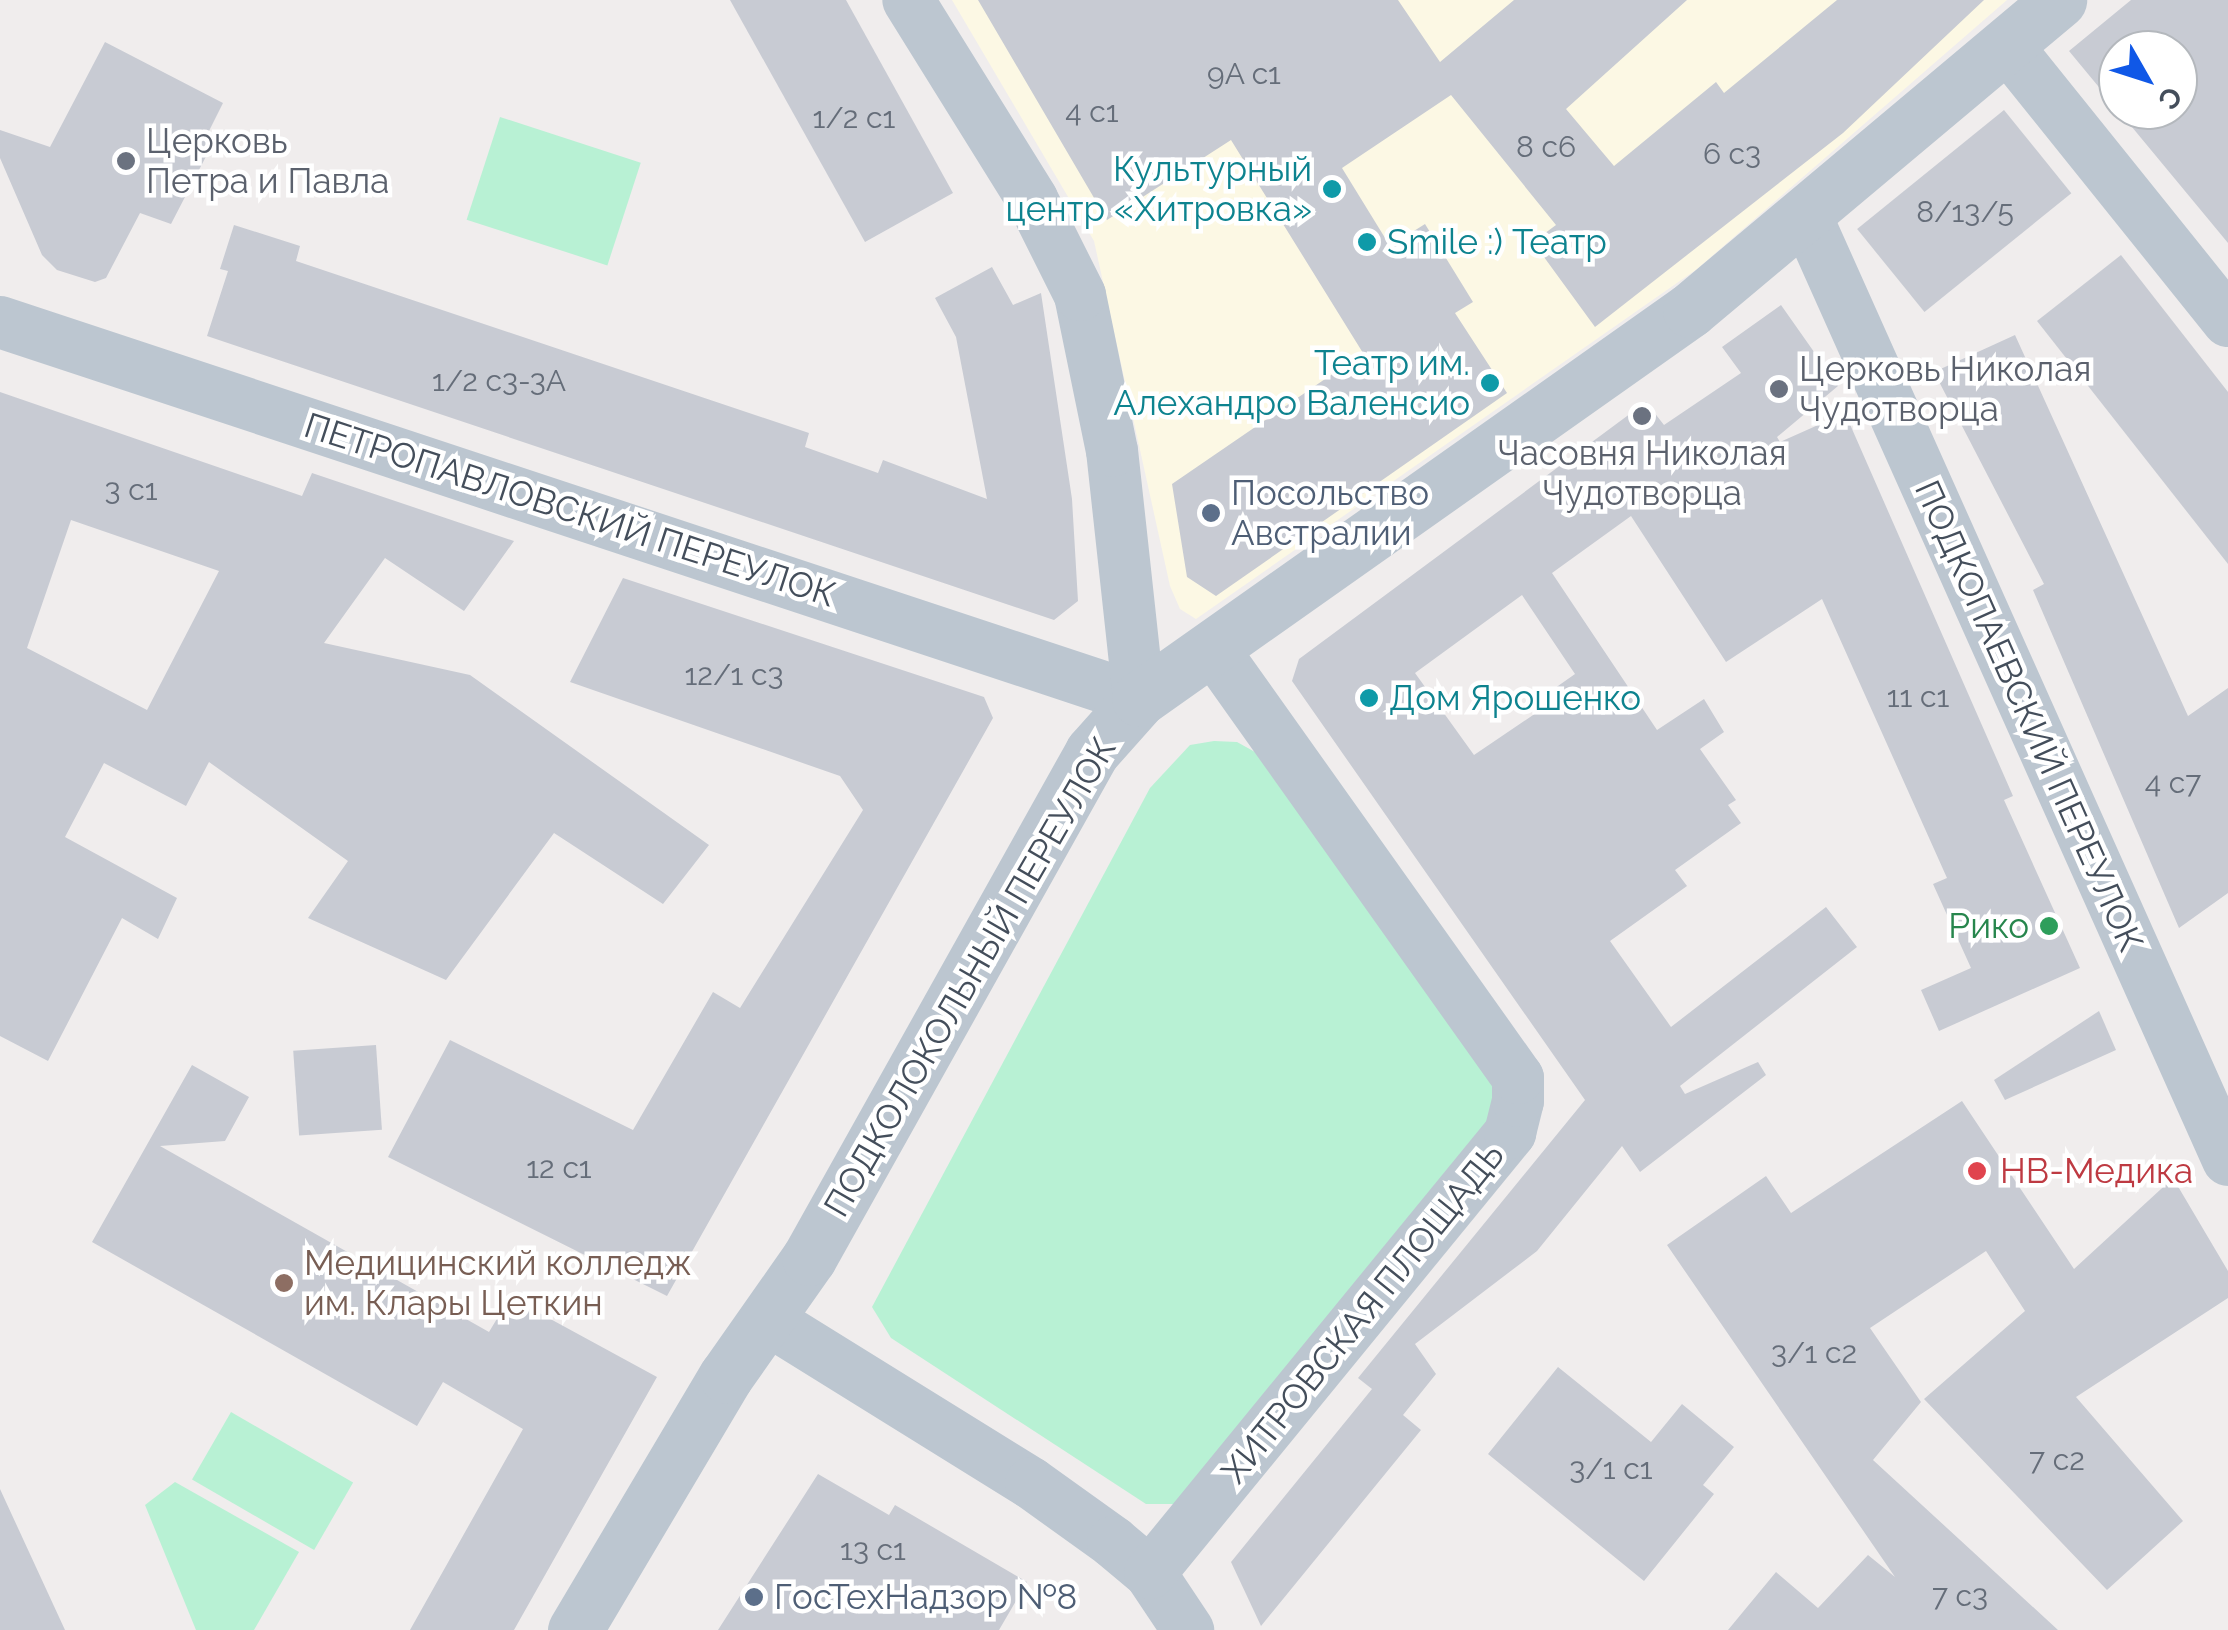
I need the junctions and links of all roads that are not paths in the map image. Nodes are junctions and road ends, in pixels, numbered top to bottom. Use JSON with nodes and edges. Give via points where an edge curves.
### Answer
{"nodes":[{"id":1,"x":908,"y":0,"type":"edge"},
{"id":2,"x":2059,"y":0,"type":"edge"},
{"id":3,"x":2007,"y":46,"type":"junction"},
{"id":4,"x":1806,"y":216,"type":"junction"},
{"id":5,"x":2228,"y":321,"type":"edge"},
{"id":6,"x":0,"y":322,"type":"edge"},
{"id":7,"x":1212,"y":649,"type":"junction"},
{"id":8,"x":1139,"y":699,"type":"junction"},
{"id":9,"x":2228,"y":1160,"type":"edge"},
{"id":10,"x":768,"y":1320,"type":"junction"},
{"id":11,"x":1150,"y":1573,"type":"junction"},
{"id":12,"x":575,"y":1630,"type":"edge"},
{"id":13,"x":1188,"y":1630,"type":"edge"}],
"edges":[{"from":1,"to":8,"type":"street","via":[[1032,199],[1080,295],[1112,451]]},
{"from":2,"to":3,"type":"street","name":"ПОДКОЛОКОЛЬНЫЙ ПЕРЕУЛОК"},
{"from":3,"to":4,"type":"street","name":"ПОДКОЛОКОЛЬНЫЙ ПЕРЕУЛОК"},
{"from":3,"to":5,"type":"street"},
{"from":4,"to":7,"type":"street","name":"ПОДКОЛОКОЛЬНЫЙ ПЕРЕУЛОК","via":[[1674,321]]},
{"from":4,"to":9,"type":"street","name":"ПОДКОПАЕВСКИЙ ПЕРЕУЛОК"},
{"from":6,"to":8,"type":"street","name":"ПЕТРОПАВЛОВСКИЙ ПЕРЕУЛОК"},
{"from":7,"to":8,"type":"street","name":"ПОДКОЛОКОЛЬНЫЙ ПЕРЕУЛОК"},
{"from":7,"to":11,"type":"street","name":"ХИТРОВСКАЯ ПЛОЩАДЬ","via":[[1518,1078],[1518,1101],[1510,1133]]},
{"from":8,"to":10,"type":"street","name":"ПОДКОЛОКОЛЬНЫЙ ПЕРЕУЛОК","via":[[1092,752]]},
{"from":10,"to":11,"type":"street","via":[[1031,1483]]},
{"from":10,"to":12,"type":"street","name":"ПОДКОЛОКОЛЬНЫЙ ПЕРЕУЛОК","via":[[726,1376]]},
{"from":11,"to":13,"type":"street"}]}
